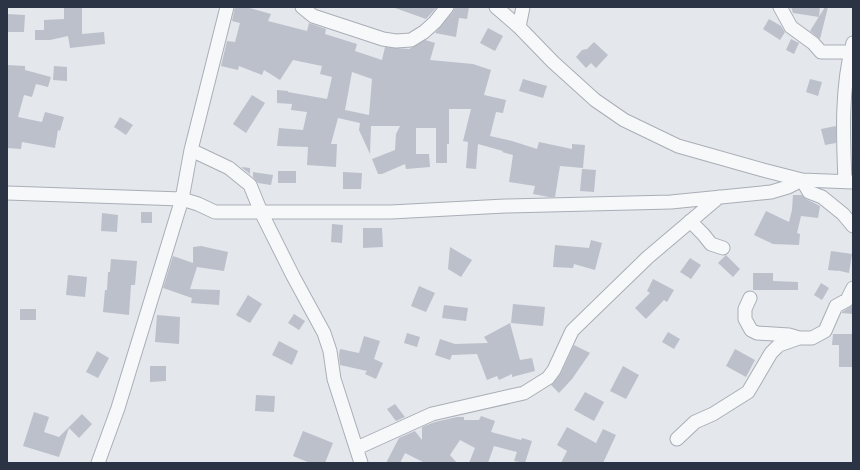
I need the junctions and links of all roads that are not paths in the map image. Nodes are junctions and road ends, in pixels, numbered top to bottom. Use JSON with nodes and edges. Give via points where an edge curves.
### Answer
{"nodes":[{"id":1,"x":227,"y":7,"type":"edge"},
{"id":2,"x":302,"y":7,"type":"edge"},
{"id":3,"x":447,"y":7,"type":"edge"},
{"id":4,"x":496,"y":7,"type":"edge"},
{"id":5,"x":522,"y":7,"type":"edge"},
{"id":6,"x":780,"y":7,"type":"edge"},
{"id":7,"x":520,"y":27,"type":"junction"},
{"id":8,"x":852,"y":47,"type":"edge"},
{"id":9,"x":191,"y":150,"type":"junction"},
{"id":10,"x":802,"y":180,"type":"junction"},
{"id":11,"x":849,"y":182,"type":"edge"},
{"id":12,"x":7,"y":193,"type":"edge"},
{"id":13,"x":719,"y":197,"type":"junction"},
{"id":14,"x":182,"y":199,"type":"junction"},
{"id":15,"x":261,"y":212,"type":"junction"},
{"id":16,"x":690,"y":221,"type":"junction"},
{"id":17,"x":853,"y":226,"type":"edge"},
{"id":18,"x":723,"y":248,"type":"dead end"},
{"id":19,"x":853,"y":288,"type":"edge"},
{"id":20,"x":750,"y":298,"type":"dead end"},
{"id":21,"x":800,"y":338,"type":"junction"},
{"id":22,"x":677,"y":440,"type":"dead end"},
{"id":23,"x":356,"y":448,"type":"junction"},
{"id":24,"x":98,"y":463,"type":"edge"},
{"id":25,"x":360,"y":463,"type":"edge"}],
"edges":[{"from":1,"to":9,"type":"street"},
{"from":2,"to":3,"type":"street","via":[[313,16],[396,41],[410,40],[424,32]]},
{"from":4,"to":7,"type":"street"},
{"from":5,"to":7,"type":"street"},
{"from":6,"to":8,"type":"street","via":[[791,27],[822,52]]},
{"from":7,"to":10,"type":"street","via":[[595,100],[624,120],[678,146]]},
{"from":8,"to":11,"type":"street","via":[[844,93],[843,137]]},
{"from":9,"to":14,"type":"street"},
{"from":9,"to":15,"type":"street","via":[[240,176],[250,185]]},
{"from":10,"to":11,"type":"street"},
{"from":10,"to":13,"type":"street","via":[[772,192]]},
{"from":10,"to":17,"type":"street","via":[[809,192],[822,197]]},
{"from":12,"to":14,"type":"street"},
{"from":13,"to":15,"type":"street","via":[[671,202],[391,212]]},
{"from":13,"to":16,"type":"street"},
{"from":14,"to":15,"type":"street","via":[[215,212]]},
{"from":14,"to":24,"type":"street","via":[[118,408]]},
{"from":15,"to":23,"type":"street","via":[[324,333],[330,351],[334,379]]},
{"from":16,"to":18,"type":"street","via":[[711,244]]},
{"from":16,"to":23,"type":"street","via":[[647,258],[572,331],[554,370],[539,385],[524,393],[432,414]]},
{"from":19,"to":21,"type":"street","via":[[847,300],[836,306],[825,331],[812,338]]},
{"from":20,"to":21,"type":"street","via":[[745,309],[745,318],[751,330],[757,333],[789,334]]},
{"from":21,"to":22,"type":"street","via":[[779,345],[748,392],[695,422]]},
{"from":23,"to":25,"type":"street"}]}
